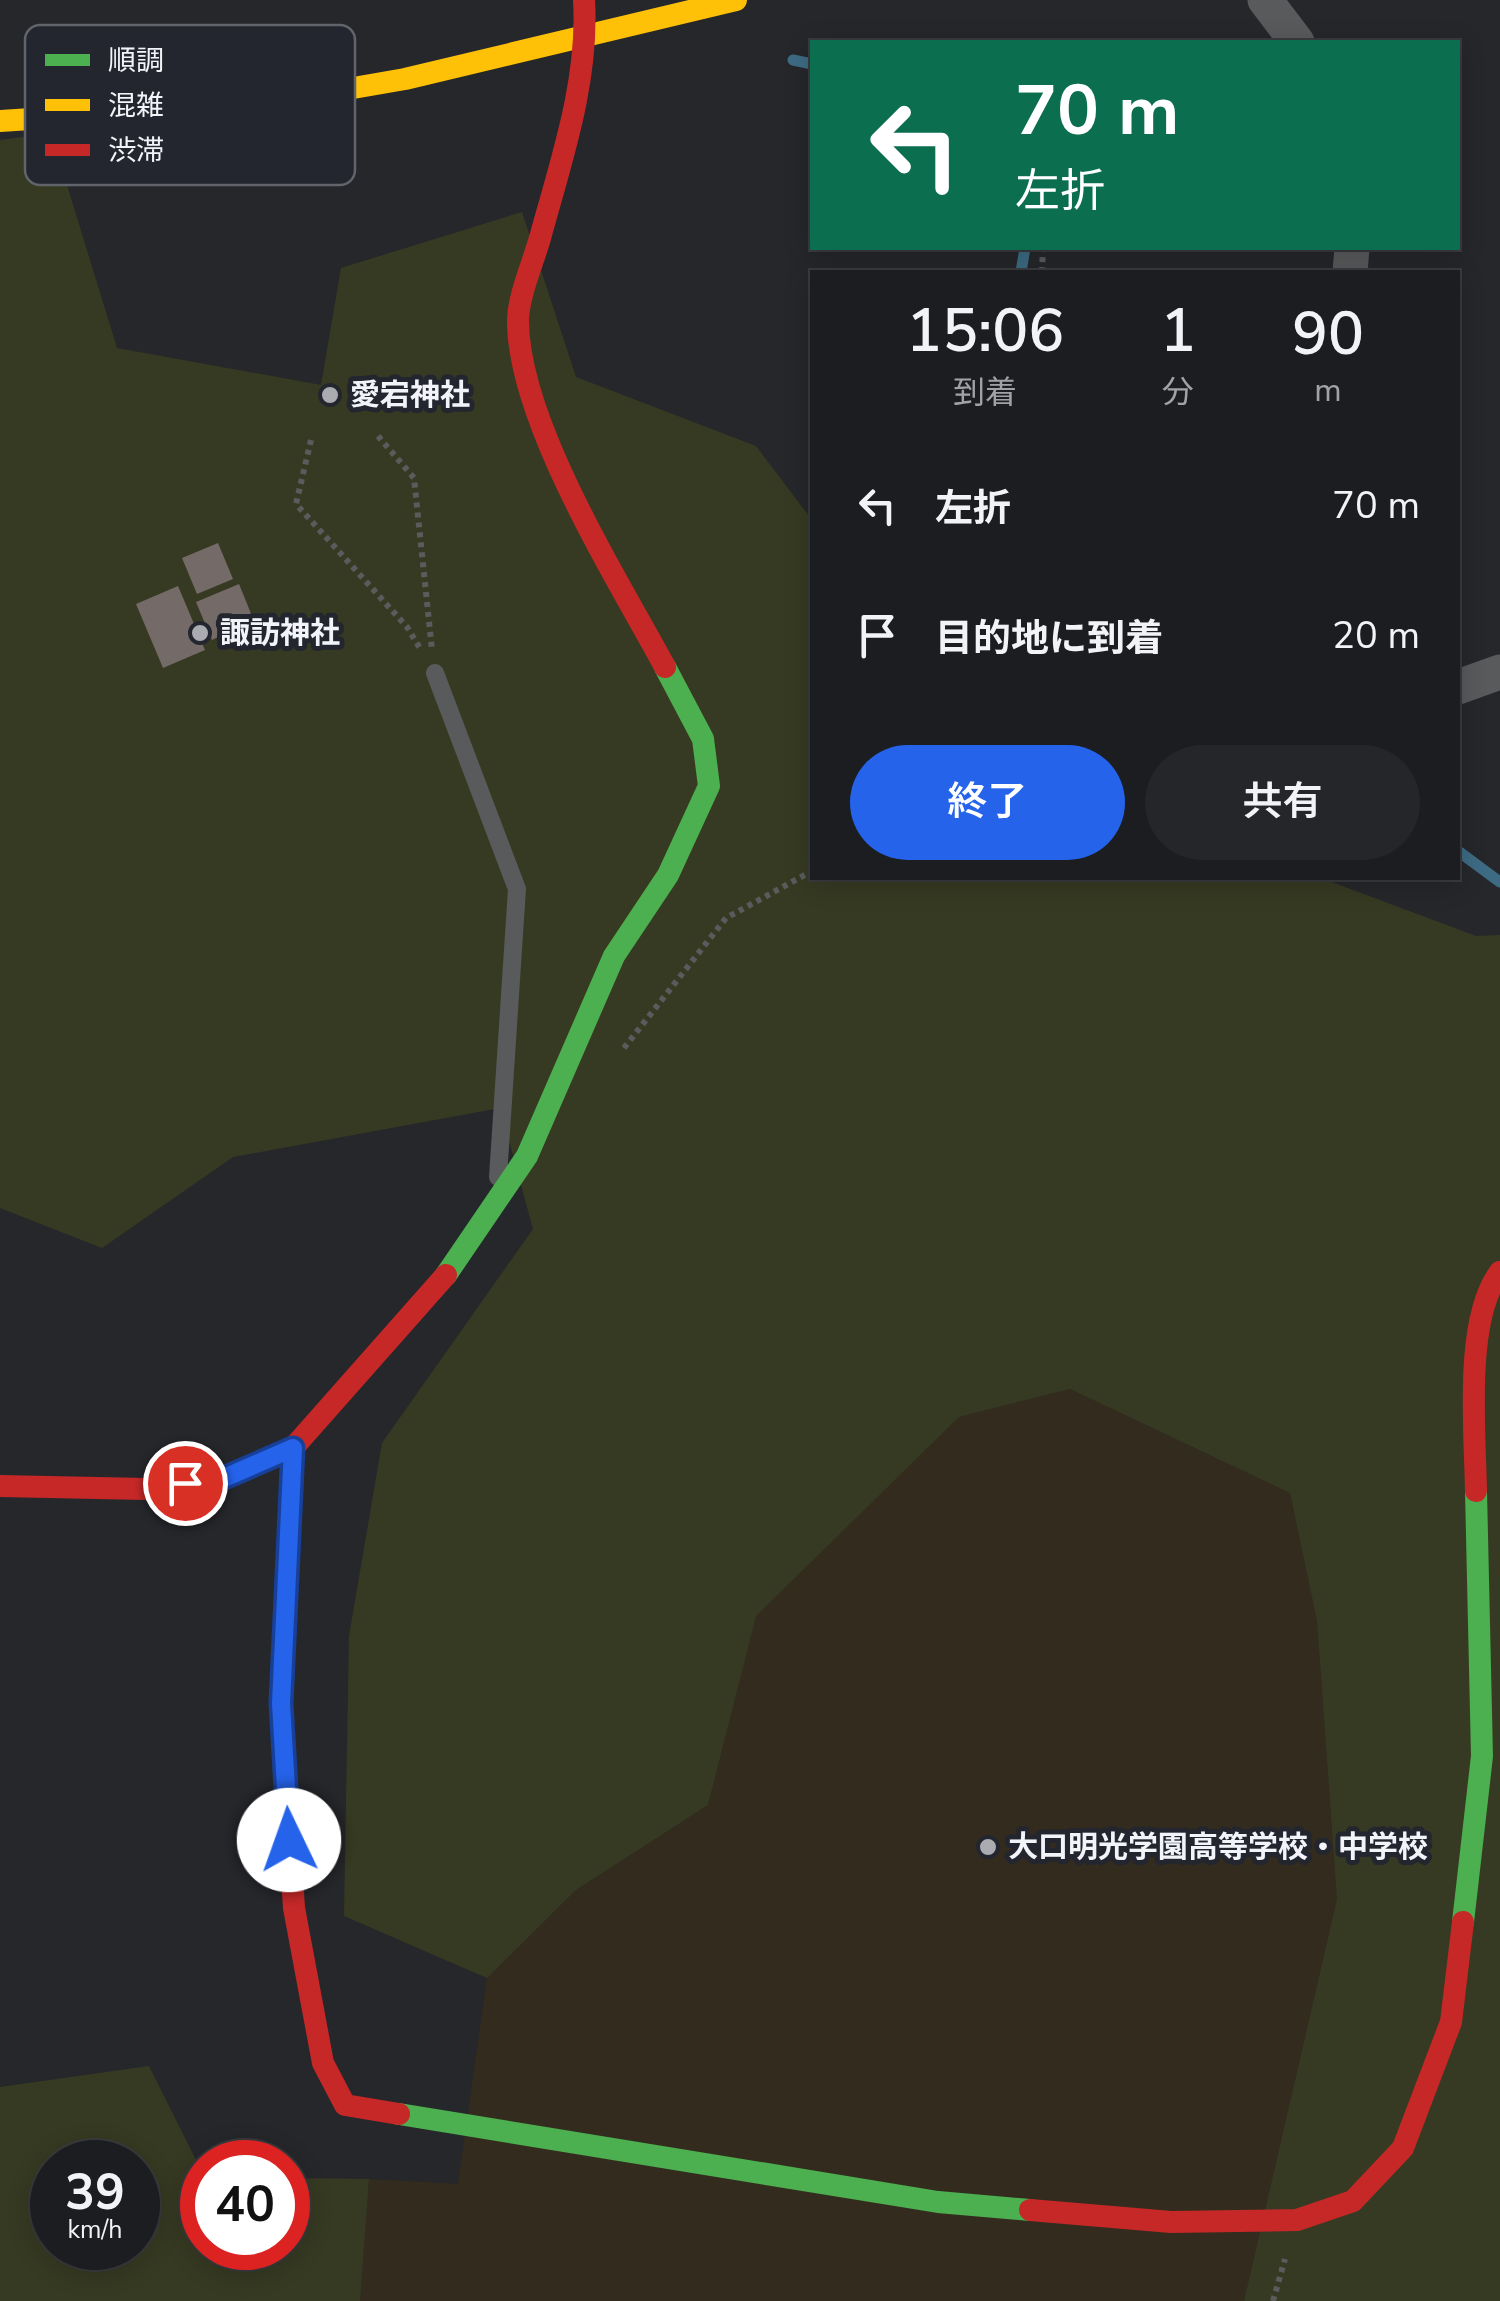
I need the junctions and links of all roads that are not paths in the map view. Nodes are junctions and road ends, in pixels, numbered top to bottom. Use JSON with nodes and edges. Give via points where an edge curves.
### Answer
{"nodes":[{"id":1,"x":584,"y":0,"type":"edge"},
{"id":2,"x":736,"y":0,"type":"edge"},
{"id":3,"x":1264,"y":0,"type":"edge"},
{"id":4,"x":586,"y":35,"type":"junction"},
{"id":5,"x":1294,"y":40,"type":"edge"},
{"id":6,"x":355,"y":88,"type":"edge"},
{"id":7,"x":25,"y":119,"type":"edge"},
{"id":8,"x":0,"y":121,"type":"edge"},
{"id":9,"x":1500,"y":672,"type":"edge"},
{"id":10,"x":435,"y":673,"type":"road end"},
{"id":11,"x":1460,"y":686,"type":"edge"},
{"id":12,"x":496,"y":1207,"type":"junction"},
{"id":13,"x":1500,"y":1272,"type":"edge"},
{"id":14,"x":293,"y":1448,"type":"junction"},
{"id":15,"x":0,"y":1486,"type":"edge"}],
"edges":[{"from":1,"to":4,"type":"street"},
{"from":2,"to":4,"type":"street"},
{"from":3,"to":5,"type":"street"},
{"from":4,"to":6,"type":"street"},
{"from":4,"to":12,"type":"street","via":[[570,129],[518,316],[524,369],[568,488],[704,738],[709,786],[668,875],[614,956],[527,1156]]},
{"from":7,"to":8,"type":"street"},
{"from":9,"to":11,"type":"street"},
{"from":10,"to":12,"type":"lane","via":[[517,890]]},
{"from":12,"to":14,"type":"street","via":[[434,1292]]},
{"from":13,"to":14,"type":"street","via":[[1488,1289],[1474,1371],[1482,1756],[1451,2022],[1402,2148],[1353,2201],[1298,2220],[1170,2222],[938,2202],[345,2106],[322,2063],[294,1908],[281,1703]]},
{"from":14,"to":15,"type":"street","via":[[224,1478],[146,1489]]}]}
